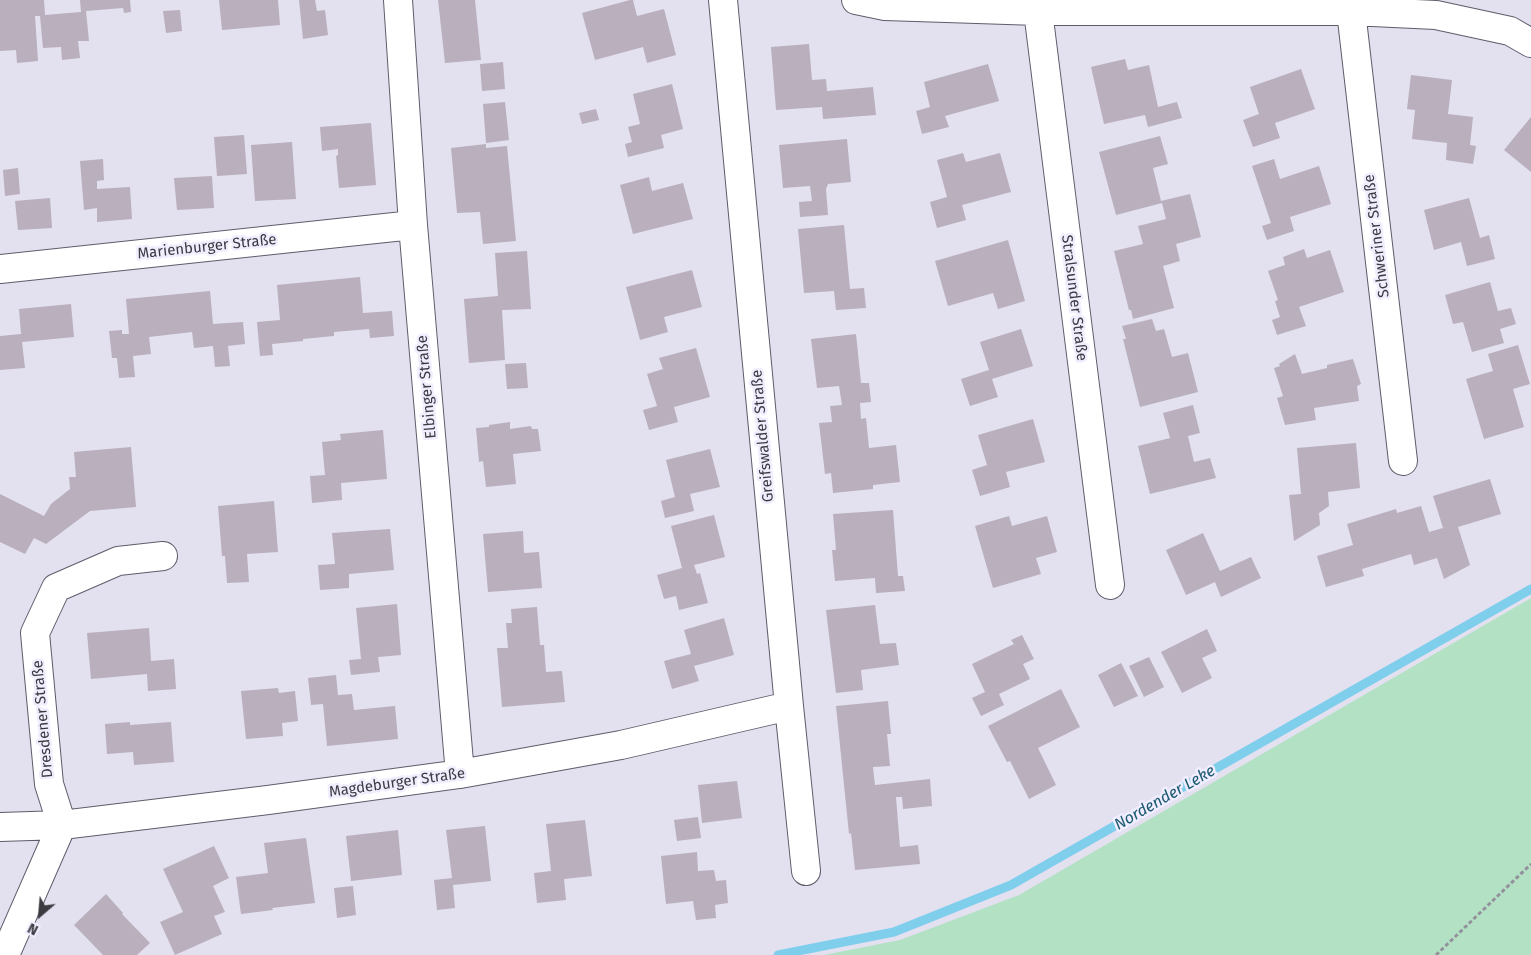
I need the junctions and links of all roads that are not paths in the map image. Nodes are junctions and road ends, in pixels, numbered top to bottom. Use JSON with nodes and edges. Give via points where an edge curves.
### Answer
{"nodes":[{"id":1,"x":398,"y":0,"type":"edge"},
{"id":2,"x":723,"y":0,"type":"edge"},
{"id":3,"x":856,"y":0,"type":"edge"},
{"id":4,"x":1038,"y":10,"type":"junction"},
{"id":5,"x":1351,"y":11,"type":"junction"},
{"id":6,"x":1531,"y":43,"type":"edge"},
{"id":7,"x":413,"y":225,"type":"junction"},
{"id":8,"x":0,"y":269,"type":"edge"},
{"id":9,"x":1404,"y":461,"type":"dead end"},
{"id":10,"x":163,"y":556,"type":"dead end"},
{"id":11,"x":1110,"y":586,"type":"dead end"},
{"id":12,"x":788,"y":706,"type":"junction"},
{"id":13,"x":460,"y":774,"type":"junction"},
{"id":14,"x":62,"y":825,"type":"junction"},
{"id":15,"x":0,"y":827,"type":"edge"},
{"id":16,"x":806,"y":871,"type":"dead end"},
{"id":17,"x":5,"y":955,"type":"edge"}],
"edges":[{"from":1,"to":7,"type":"street","name":"Elbinger Straße"},
{"from":2,"to":12,"type":"street","name":"Greifswalder Straße"},
{"from":3,"to":4,"type":"street","via":[[885,6]]},
{"from":4,"to":5,"type":"street"},
{"from":4,"to":11,"type":"street","name":"Stralsunder Straße"},
{"from":5,"to":6,"type":"street","via":[[1436,15],[1510,31]]},
{"from":5,"to":9,"type":"street","name":"Schweriner Straße"},
{"from":7,"to":8,"type":"street","name":"Marienburger Straße"},
{"from":7,"to":13,"type":"street","name":"Elbinger Straße"},
{"from":10,"to":14,"type":"street","name":"Dresdener Straße","via":[[118,562],[56,588],[35,633],[49,784]]},
{"from":12,"to":13,"type":"street","name":"Magdeburger Straße","via":[[622,746]]},
{"from":12,"to":16,"type":"street","name":"Greifswalder Straße"},
{"from":13,"to":14,"type":"street","name":"Magdeburger Straße"},
{"from":14,"to":15,"type":"street","name":"Magdeburger Straße"},
{"from":14,"to":17,"type":"street"}]}
